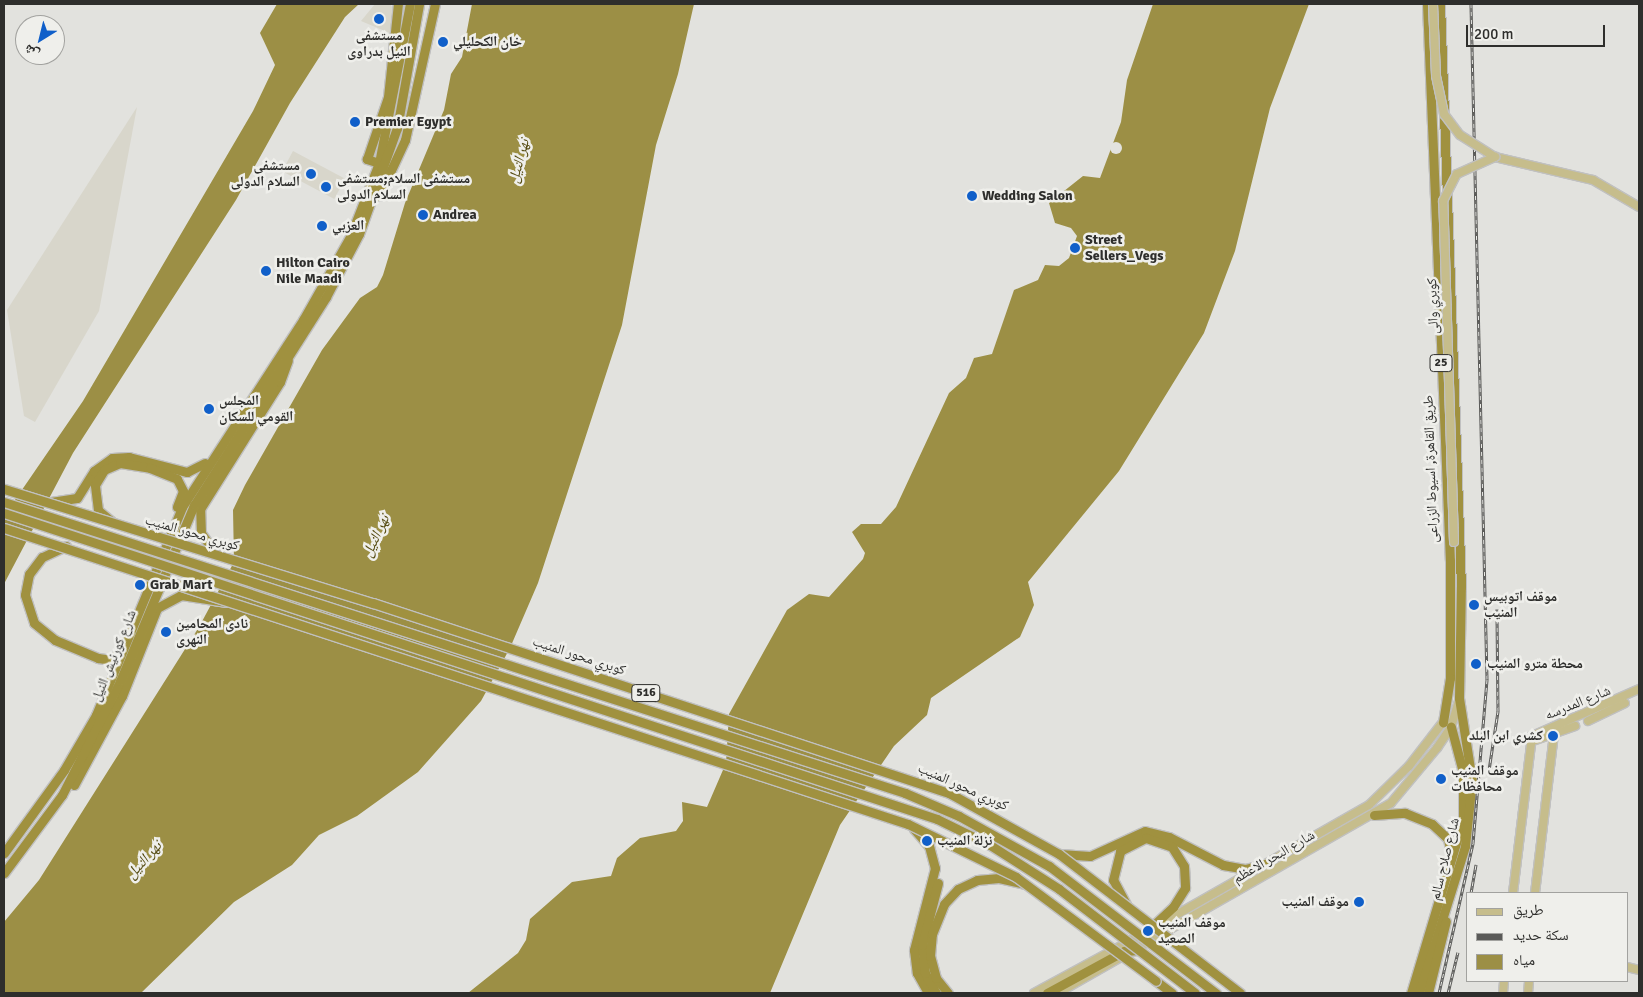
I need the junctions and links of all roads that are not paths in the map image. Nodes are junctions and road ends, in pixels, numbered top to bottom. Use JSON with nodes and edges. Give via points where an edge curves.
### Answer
{"nodes":[{"id":1,"x":410,"y":4,"type":"edge"},
{"id":2,"x":418,"y":4,"type":"edge"},
{"id":3,"x":435,"y":4,"type":"edge"},
{"id":4,"x":1428,"y":4,"type":"edge"},
{"id":5,"x":1433,"y":4,"type":"edge"},
{"id":6,"x":1440,"y":4,"type":"edge"},
{"id":7,"x":398,"y":5,"type":"edge"},
{"id":8,"x":393,"y":126,"type":"junction"},
{"id":9,"x":1433,"y":134,"type":"junction"},
{"id":10,"x":1444,"y":135,"type":"junction"},
{"id":11,"x":1497,"y":159,"type":"junction"},
{"id":12,"x":379,"y":162,"type":"junction"},
{"id":13,"x":1445,"y":162,"type":"junction"},
{"id":14,"x":1432,"y":164,"type":"junction"},
{"id":15,"x":371,"y":206,"type":"junction"},
{"id":16,"x":1639,"y":208,"type":"edge"},
{"id":17,"x":290,"y":353,"type":"junction"},
{"id":18,"x":1455,"y":425,"type":"junction"},
{"id":19,"x":224,"y":440,"type":"junction"},
{"id":20,"x":163,"y":469,"type":"junction"},
{"id":21,"x":4,"y":490,"type":"edge"},
{"id":22,"x":4,"y":502,"type":"edge"},
{"id":23,"x":43,"y":502,"type":"junction"},
{"id":24,"x":4,"y":513,"type":"edge"},
{"id":25,"x":4,"y":528,"type":"edge"},
{"id":26,"x":127,"y":529,"type":"junction"},
{"id":27,"x":166,"y":539,"type":"junction"},
{"id":28,"x":66,"y":546,"type":"junction"},
{"id":29,"x":215,"y":553,"type":"junction"},
{"id":30,"x":1450,"y":561,"type":"junction"},
{"id":31,"x":229,"y":602,"type":"junction"},
{"id":32,"x":131,"y":633,"type":"junction"},
{"id":33,"x":1639,"y":689,"type":"edge"},
{"id":34,"x":1639,"y":695,"type":"edge"},
{"id":35,"x":1459,"y":698,"type":"junction"},
{"id":36,"x":1447,"y":724,"type":"junction"},
{"id":37,"x":1554,"y":734,"type":"junction"},
{"id":38,"x":1530,"y":742,"type":"junction"},
{"id":39,"x":1390,"y":787,"type":"junction"},
{"id":40,"x":62,"y":795,"type":"junction"},
{"id":41,"x":1398,"y":797,"type":"junction"},
{"id":42,"x":1374,"y":800,"type":"junction"},
{"id":43,"x":1382,"y":809,"type":"junction"},
{"id":44,"x":1374,"y":815,"type":"junction"},
{"id":45,"x":908,"y":824,"type":"junction"},
{"id":46,"x":4,"y":853,"type":"edge"},
{"id":47,"x":1059,"y":854,"type":"junction"},
{"id":48,"x":1450,"y":859,"type":"junction"},
{"id":49,"x":1265,"y":864,"type":"junction"},
{"id":50,"x":1459,"y":864,"type":"junction"},
{"id":51,"x":935,"y":868,"type":"junction"},
{"id":52,"x":4,"y":873,"type":"edge"},
{"id":53,"x":1033,"y":888,"type":"junction"},
{"id":54,"x":1514,"y":892,"type":"edge"},
{"id":55,"x":1535,"y":892,"type":"edge"},
{"id":56,"x":1214,"y":894,"type":"junction"},
{"id":57,"x":1200,"y":901,"type":"junction"},
{"id":58,"x":1219,"y":903,"type":"junction"},
{"id":59,"x":1126,"y":905,"type":"junction"},
{"id":60,"x":1206,"y":911,"type":"junction"},
{"id":61,"x":1445,"y":915,"type":"junction"},
{"id":62,"x":1144,"y":934,"type":"junction"},
{"id":63,"x":1139,"y":950,"type":"junction"},
{"id":64,"x":1156,"y":981,"type":"junction"},
{"id":65,"x":928,"y":993,"type":"edge"},
{"id":66,"x":936,"y":993,"type":"edge"},
{"id":67,"x":948,"y":993,"type":"edge"},
{"id":68,"x":1034,"y":993,"type":"edge"},
{"id":69,"x":1046,"y":993,"type":"edge"},
{"id":70,"x":1058,"y":993,"type":"edge"},
{"id":71,"x":1167,"y":993,"type":"edge"},
{"id":72,"x":1172,"y":993,"type":"edge"},
{"id":73,"x":1195,"y":993,"type":"edge"},
{"id":74,"x":1216,"y":993,"type":"edge"},
{"id":75,"x":1240,"y":993,"type":"edge"},
{"id":76,"x":1411,"y":993,"type":"edge"},
{"id":77,"x":1420,"y":993,"type":"edge"},
{"id":78,"x":1428,"y":993,"type":"edge"}],
"edges":[{"from":1,"to":8,"type":"highway","name":"شارع كورنيش النيل"},
{"from":2,"to":8,"type":"highway","name":"شارع كورنيش النيل"},
{"from":3,"to":15,"type":"highway","via":[[405,140]]},
{"from":4,"to":9,"type":"highway","name":"طريق القاهرة, اسيوط الزراعى","number":"25"},
{"from":4,"to":11,"type":"main road","bridge":true,"via":[[1432,76],[1442,115],[1458,137]]},
{"from":5,"to":11,"type":"main road","bridge":true,"via":[[1436,76],[1444,114],[1460,135]]},
{"from":6,"to":10,"type":"highway","name":"طريق القاهرة, اسيوط الزراعى","number":"25"},
{"from":7,"to":12,"type":"highway","via":[[388,96],[368,159]]},
{"from":8,"to":12,"type":"highway","name":"شارع كورنيش النيل"},
{"from":8,"to":15,"type":"highway","name":"شارع كورنيش النيل"},
{"from":9,"to":10,"type":"highway","via":[[1436,141]]},
{"from":9,"to":14,"type":"highway","name":"طريق القاهرة, اسيوط الزراعى","number":"25"},
{"from":10,"to":13,"type":"highway","name":"طريق القاهرة, اسيوط الزراعى","number":"25"},
{"from":11,"to":16,"type":"main road","via":[[1593,180]]},
{"from":11,"to":18,"type":"main road","name":"كوبري والى","bridge":true,"via":[[1466,171],[1454,182],[1446,202]]},
{"from":11,"to":30,"type":"main road","name":"كوبري والى","bridge":true,"via":[[1457,174],[1443,201],[1454,542]]},
{"from":12,"to":19,"type":"highway","name":"شارع كورنيش النيل","via":[[335,266]]},
{"from":13,"to":14,"type":"highway","via":[[1438,156]]},
{"from":13,"to":18,"type":"highway","name":"طريق القاهرة, اسيوط الزراعى","number":"25"},
{"from":14,"to":30,"type":"highway","name":"طريق القاهرة, اسيوط الزراعى","number":"25"},
{"from":15,"to":17,"type":"highway","name":"شارع كورنيش النيل","via":[[334,282]]},
{"from":17,"to":29,"type":"highway","via":[[284,376],[200,509],[201,533]]},
{"from":17,"to":40,"type":"highway","name":"شارع كورنيش النيل","via":[[191,512],[120,681]]},
{"from":18,"to":35,"type":"highway","name":"طريق القاهرة, اسيوط الزراعى","number":"25"},
{"from":19,"to":20,"type":"highway","via":[[195,471]]},
{"from":19,"to":27,"type":"highway","name":"شارع كورنيش النيل"},
{"from":20,"to":23,"type":"highway","via":[[112,458],[94,471],[77,498]]},
{"from":20,"to":26,"type":"highway","bridge":true,"via":[[120,463],[98,477],[94,494],[98,510]]},
{"from":20,"to":27,"type":"highway","via":[[177,479],[183,491]]},
{"from":21,"to":23,"type":"highway","name":"كوبري محور المنيب","number":"516","bridge":true},
{"from":22,"to":74,"type":"highway","name":"كوبري محور المنيب","number":"516","bridge":true,"via":[[905,793],[990,832],[1049,866]]},
{"from":23,"to":26,"type":"highway","name":"كوبري محور المنيب","number":"516","bridge":true},
{"from":24,"to":73,"type":"highway","number":"516","bridge":true,"via":[[929,816],[1041,877]]},
{"from":25,"to":28,"type":"highway","bridge":true},
{"from":26,"to":29,"type":"highway","name":"كوبري محور المنيب","number":"516","bridge":true},
{"from":27,"to":32,"type":"highway","name":"شارع كورنيش النيل"},
{"from":28,"to":31,"type":"highway","bridge":true},
{"from":28,"to":32,"type":"highway","via":[[42,557],[25,586],[34,623],[62,643],[112,660]]},
{"from":29,"to":47,"type":"highway","name":"كوبري محور المنيب","number":"516","bridge":true,"via":[[907,777],[988,812]]},
{"from":30,"to":36,"type":"highway","name":"طريق القاهرة, اسيوط الزراعى","number":"25"},
{"from":31,"to":40,"type":"highway","bridge":true,"via":[[181,595],[162,603],[116,708],[74,785]]},
{"from":31,"to":45,"type":"highway","bridge":true},
{"from":32,"to":46,"type":"highway","name":"شارع كورنيش النيل","via":[[78,747]]},
{"from":33,"to":38,"type":"main road","name":"شارع المدرسه","via":[[1575,721],[1536,732]]},
{"from":34,"to":37,"type":"main road","name":"شارع المدرسه"},
{"from":35,"to":36,"type":"main road","name":"شارع البحر الاعظم"},
{"from":35,"to":50,"type":"highway","name":"شارع صلاح سالم","via":[[1472,781],[1469,823]]},
{"from":36,"to":39,"type":"main road","name":"شارع البحر الاعظم"},
{"from":36,"to":41,"type":"main road","name":"شارع البحر الاعظم"},
{"from":36,"to":48,"type":"highway","name":"شارع صلاح سالم","via":[[1465,787],[1461,833]]},
{"from":37,"to":38,"type":"main road","name":"شارع المدرسه"},
{"from":37,"to":55,"type":"main road"},
{"from":38,"to":54,"type":"main road"},
{"from":39,"to":41,"type":"main road"},
{"from":39,"to":42,"type":"main road","name":"شارع البحر الاعظم"},
{"from":40,"to":52,"type":"highway","name":"شارع كورنيش النيل"},
{"from":41,"to":43,"type":"main road","name":"شارع البحر الاعظم"},
{"from":42,"to":43,"type":"main road"},
{"from":42,"to":49,"type":"main road","name":"شارع البحر الاعظم"},
{"from":43,"to":44,"type":"main road","name":"شارع البحر الاعظم"},
{"from":44,"to":48,"type":"highway","via":[[1405,813],[1432,824],[1448,839]]},
{"from":44,"to":58,"type":"main road","name":"شارع البحر الاعظم"},
{"from":45,"to":51,"type":"highway","via":[[929,846]]},
{"from":45,"to":53,"type":"highway","bridge":true,"via":[[981,857]]},
{"from":47,"to":49,"type":"highway","via":[[1090,856],[1145,831],[1169,836],[1216,862],[1245,868]]},
{"from":47,"to":59,"type":"highway","name":"كوبري محور المنيب","number":"516","bridge":true},
{"from":48,"to":50,"type":"highway"},
{"from":48,"to":76,"type":"highway","name":"شارع صلاح سالم"},
{"from":49,"to":56,"type":"main road","name":"شارع البحر الاعظم"},
{"from":50,"to":61,"type":"highway","name":"شارع صلاح سالم"},
{"from":51,"to":65,"type":"highway","via":[[914,962]]},
{"from":51,"to":66,"type":"highway","via":[[938,888],[922,954]]},
{"from":53,"to":64,"type":"highway","bridge":true},
{"from":53,"to":67,"type":"highway","bridge":true,"via":[[1005,879],[977,880],[950,896],[935,922],[930,945],[932,967]]},
{"from":56,"to":57,"type":"main road","name":"شارع البحر الاعظم"},
{"from":56,"to":58,"type":"main road"},
{"from":57,"to":60,"type":"main road"},
{"from":57,"to":62,"type":"main road","name":"شارع البحر الاعظم"},
{"from":58,"to":60,"type":"main road","name":"شارع البحر الاعظم"},
{"from":59,"to":62,"type":"highway","via":[[1113,880],[1113,864],[1126,845],[1146,838],[1166,843],[1181,859],[1186,881],[1178,902]]},
{"from":59,"to":75,"type":"highway","name":"كوبري محور المنيب","number":"516","bridge":true},
{"from":60,"to":63,"type":"main road","name":"شارع البحر الاعظم"},
{"from":61,"to":77,"type":"highway","name":"شارع صلاح سالم"},
{"from":61,"to":78,"type":"highway"},
{"from":62,"to":68,"type":"main road","name":"شارع البحر الاعظم"},
{"from":63,"to":69,"type":"highway","via":[[1124,951]]},
{"from":63,"to":70,"type":"main road","name":"شارع البحر الاعظم"},
{"from":64,"to":71,"type":"highway"},
{"from":64,"to":72,"type":"highway"}]}
